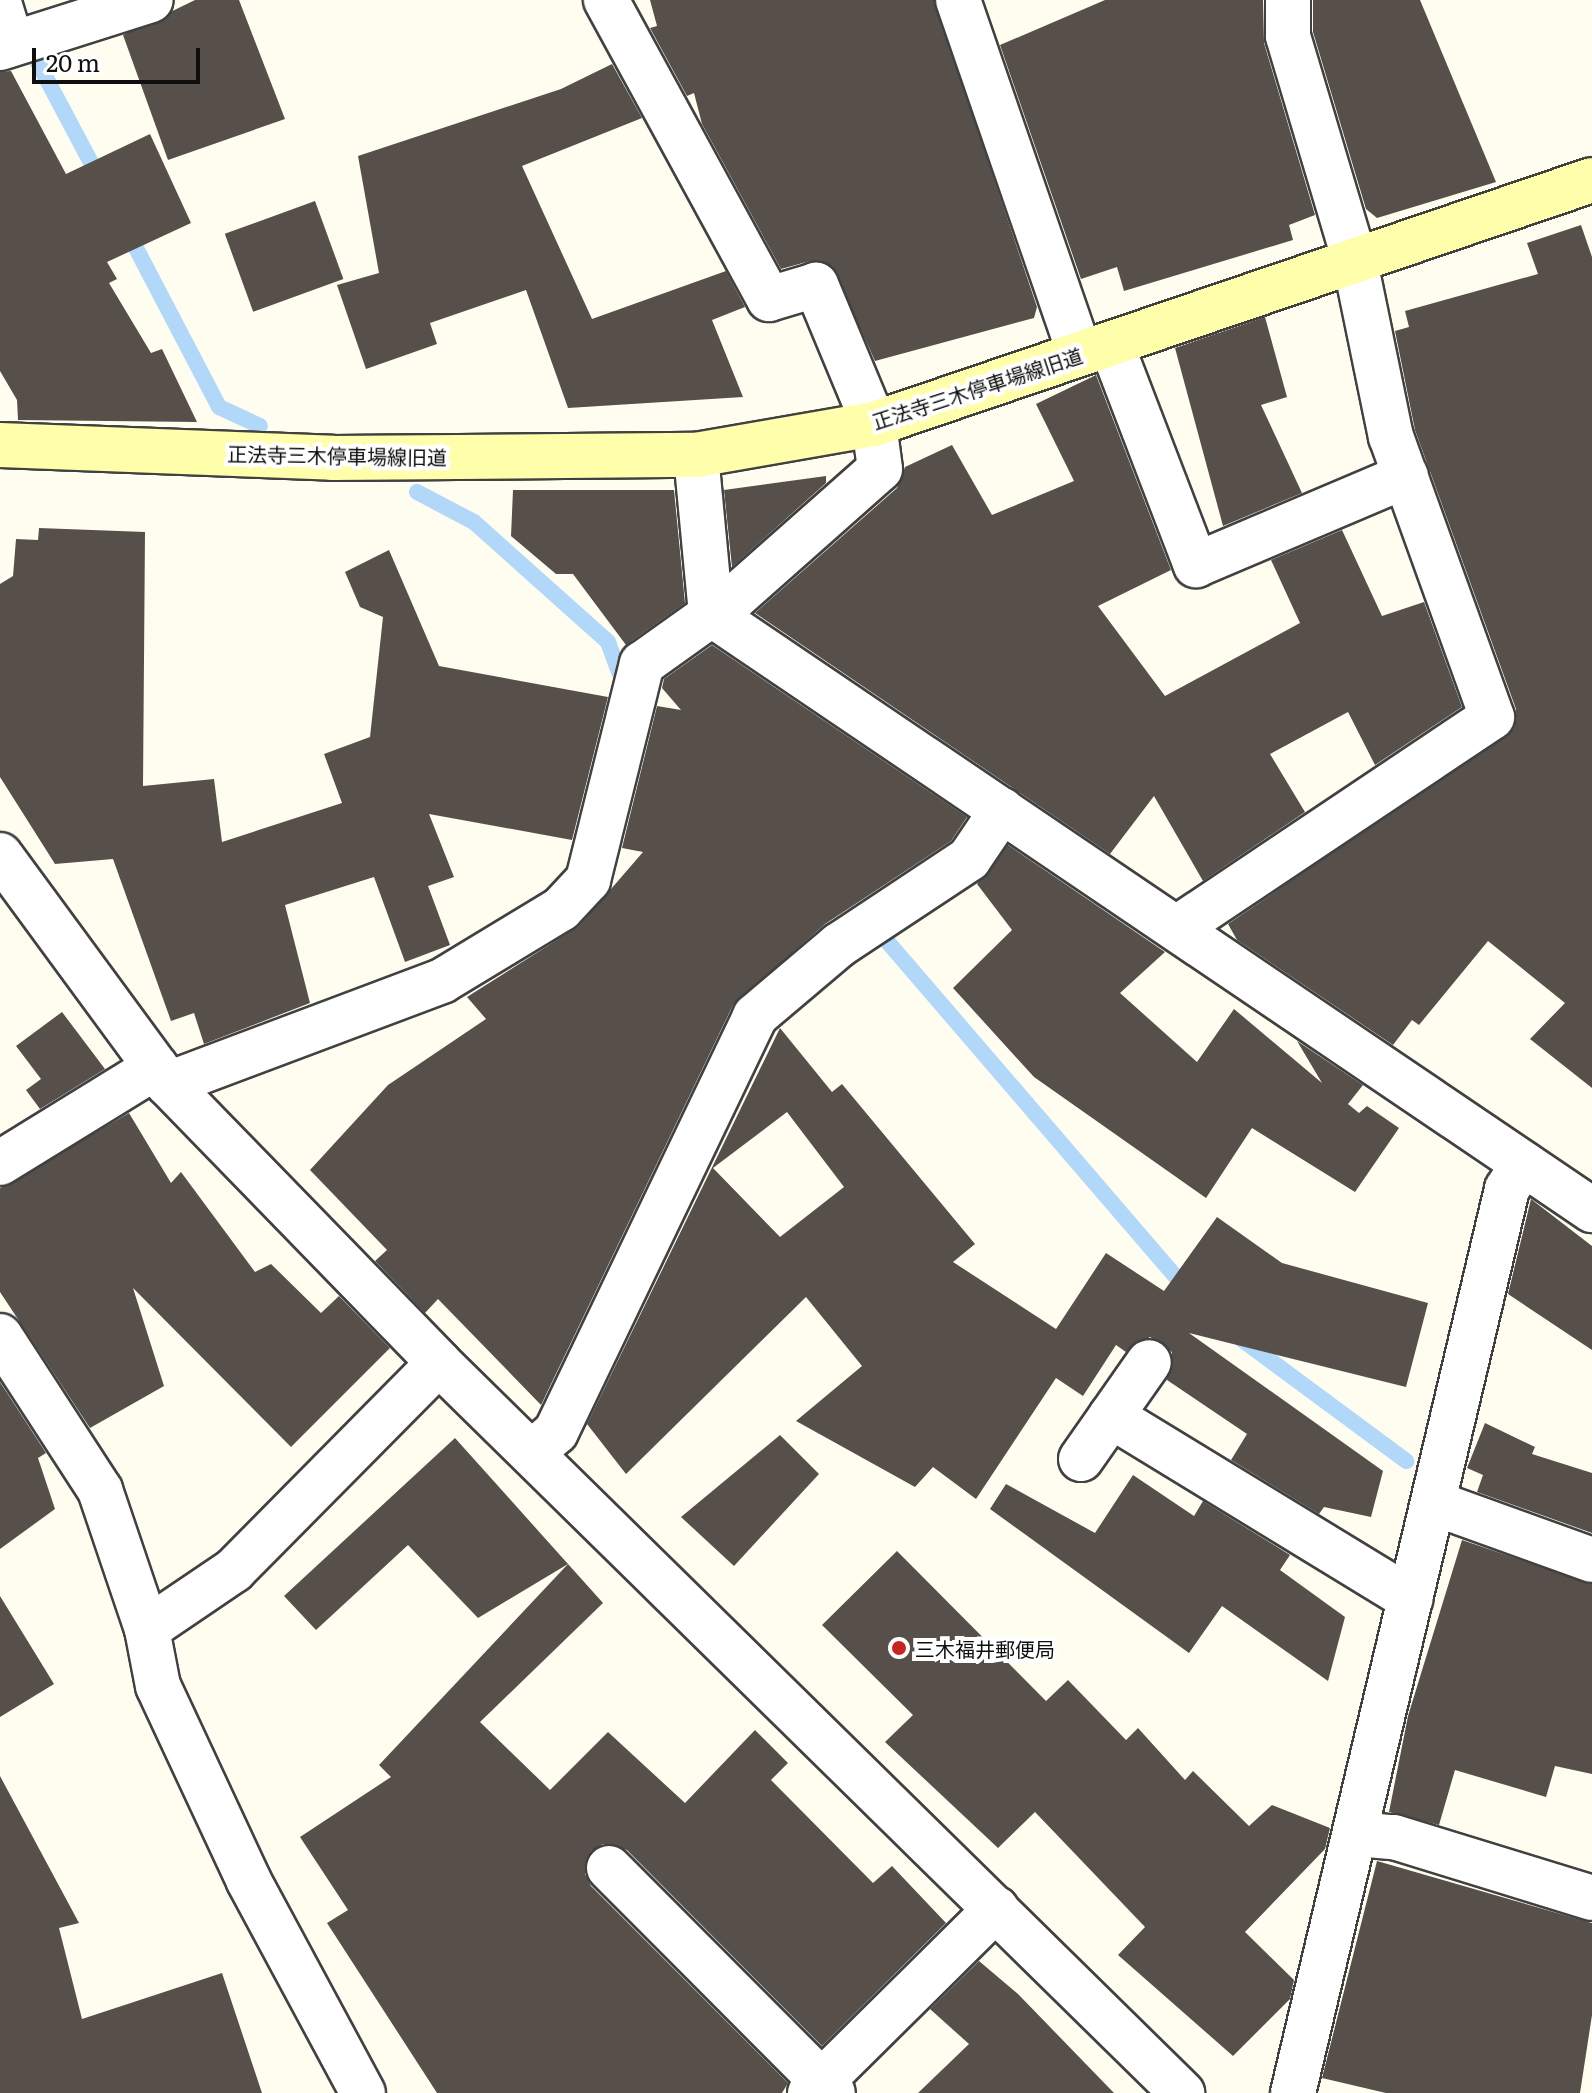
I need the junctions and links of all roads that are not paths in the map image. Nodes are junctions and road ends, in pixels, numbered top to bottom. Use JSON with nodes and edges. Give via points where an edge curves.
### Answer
{"nodes":[{"id":1,"x":151,"y":0,"type":"edge"},
{"id":2,"x":606,"y":0,"type":"edge"},
{"id":3,"x":958,"y":0,"type":"edge"},
{"id":4,"x":1288,"y":0,"type":"edge"},
{"id":5,"x":4,"y":32,"type":"edge"},
{"id":6,"x":1592,"y":180,"type":"edge"},
{"id":7,"x":1355,"y":261,"type":"junction"},
{"id":8,"x":1096,"y":349,"type":"junction"},
{"id":9,"x":874,"y":424,"type":"junction"},
{"id":10,"x":0,"y":445,"type":"edge"},
{"id":11,"x":696,"y":455,"type":"junction"},
{"id":12,"x":1406,"y":476,"type":"junction"},
{"id":13,"x":711,"y":614,"type":"junction"},
{"id":14,"x":1002,"y":810,"type":"junction"},
{"id":15,"x":0,"y":855,"type":"edge"},
{"id":16,"x":1177,"y":928,"type":"junction"},
{"id":17,"x":162,"y":1075,"type":"junction"},
{"id":18,"x":0,"y":1163,"type":"edge"},
{"id":19,"x":1523,"y":1164,"type":"junction"},
{"id":20,"x":1592,"y":1210,"type":"edge"},
{"id":21,"x":0,"y":1336,"type":"edge"},
{"id":22,"x":1149,"y":1362,"type":"dead end"},
{"id":23,"x":439,"y":1363,"type":"junction"},
{"id":24,"x":1111,"y":1416,"type":"junction"},
{"id":25,"x":534,"y":1451,"type":"junction"},
{"id":26,"x":1081,"y":1459,"type":"dead end"},
{"id":27,"x":1434,"y":1503,"type":"junction"},
{"id":28,"x":1592,"y":1560,"type":"edge"},
{"id":29,"x":1411,"y":1599,"type":"junction"},
{"id":30,"x":147,"y":1629,"type":"junction"},
{"id":31,"x":1356,"y":1834,"type":"junction"},
{"id":32,"x":609,"y":1868,"type":"dead end"},
{"id":33,"x":1592,"y":1898,"type":"edge"},
{"id":34,"x":996,"y":1909,"type":"junction"},
{"id":35,"x":822,"y":2089,"type":"edge"},
{"id":36,"x":363,"y":2093,"type":"edge"},
{"id":37,"x":1182,"y":2093,"type":"edge"},
{"id":38,"x":1293,"y":2093,"type":"edge"}],
"edges":[{"from":1,"to":5,"type":"street"},
{"from":2,"to":9,"type":"street","via":[[769,299],[816,285]]},
{"from":3,"to":8,"type":"street"},
{"from":4,"to":7,"type":"street","via":[[1288,36]]},
{"from":6,"to":7,"type":"street","name":"正法寺三木停車場線旧道"},
{"from":7,"to":8,"type":"street","name":"正法寺三木停車場線旧道"},
{"from":7,"to":12,"type":"street"},
{"from":8,"to":9,"type":"street","name":"正法寺三木停車場線旧道"},
{"from":8,"to":12,"type":"street","via":[[1196,565]]},
{"from":9,"to":11,"type":"street","name":"正法寺三木停車場線旧道"},
{"from":9,"to":13,"type":"street","via":[[880,469]]},
{"from":10,"to":11,"type":"street","name":"正法寺三木停車場線旧道","via":[[333,458]]},
{"from":11,"to":13,"type":"street"},
{"from":12,"to":16,"type":"street","via":[[1492,717]]},
{"from":13,"to":14,"type":"street"},
{"from":13,"to":17,"type":"street","via":[[642,664],[588,880],[561,909],[442,981]]},
{"from":14,"to":16,"type":"street"},
{"from":14,"to":25,"type":"street","via":[[969,859],[839,945],[755,1016],[556,1432]]},
{"from":15,"to":17,"type":"street"},
{"from":16,"to":19,"type":"street"},
{"from":17,"to":18,"type":"street"},
{"from":17,"to":23,"type":"street"},
{"from":19,"to":20,"type":"street"},
{"from":19,"to":27,"type":"street","via":[[1507,1189]]},
{"from":21,"to":30,"type":"street","via":[[100,1490]]},
{"from":22,"to":24,"type":"street"},
{"from":23,"to":25,"type":"street"},
{"from":23,"to":30,"type":"street","via":[[234,1570]]},
{"from":24,"to":26,"type":"street"},
{"from":24,"to":29,"type":"street"},
{"from":25,"to":34,"type":"street"},
{"from":27,"to":28,"type":"street"},
{"from":27,"to":29,"type":"street"},
{"from":29,"to":31,"type":"street"},
{"from":30,"to":36,"type":"street","via":[[158,1686],[216,1812]]},
{"from":31,"to":33,"type":"street","via":[[1394,1837]]},
{"from":31,"to":38,"type":"street"},
{"from":32,"to":35,"type":"street"},
{"from":34,"to":35,"type":"street"},
{"from":34,"to":37,"type":"street"}]}
